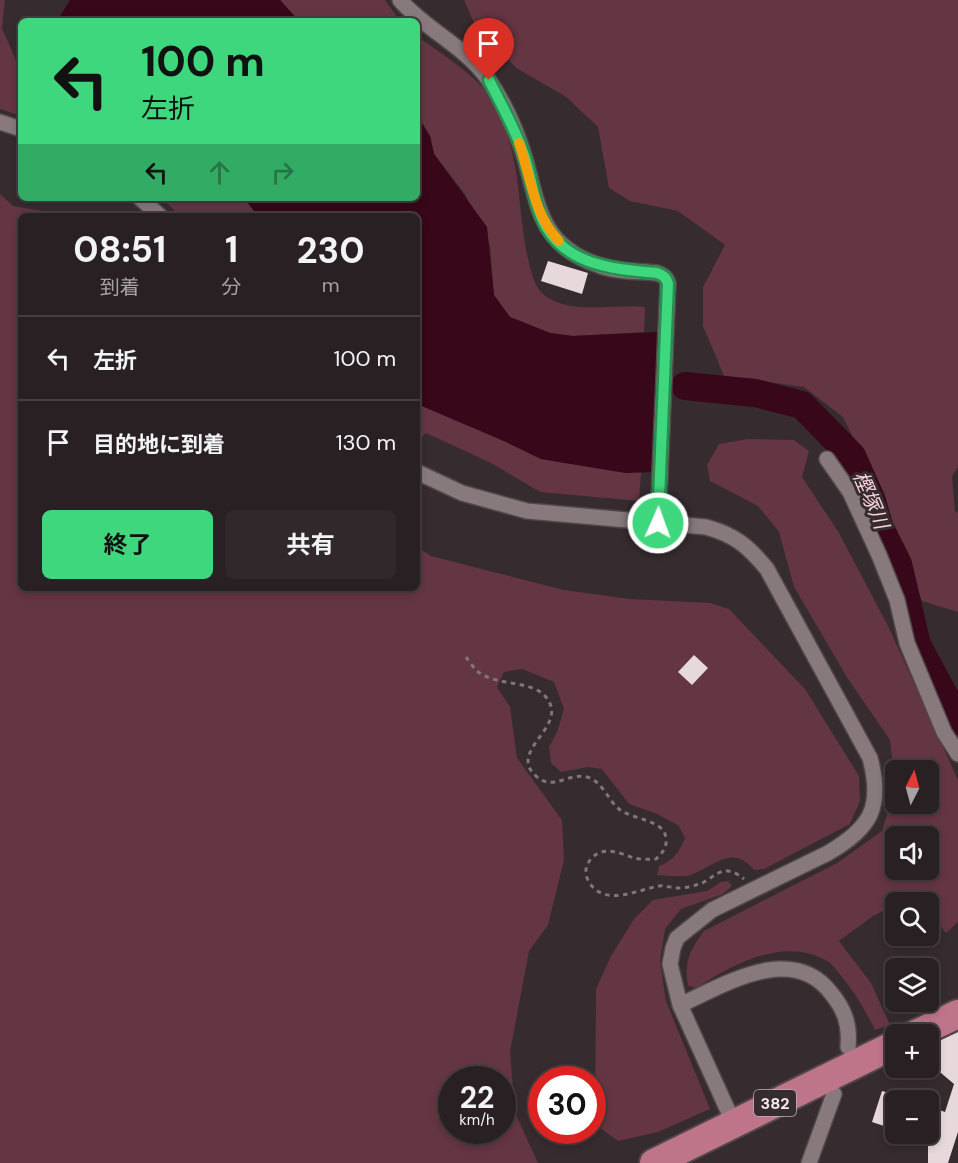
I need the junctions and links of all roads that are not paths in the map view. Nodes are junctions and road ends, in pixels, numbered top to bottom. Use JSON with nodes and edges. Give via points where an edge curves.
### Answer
{"nodes":[{"id":1,"x":400,"y":0,"type":"edge"},
{"id":2,"x":417,"y":18,"type":"edge"},
{"id":3,"x":420,"y":21,"type":"edge"},
{"id":4,"x":0,"y":122,"type":"edge"},
{"id":5,"x":18,"y":128,"type":"edge"},
{"id":6,"x":143,"y":201,"type":"edge"},
{"id":7,"x":157,"y":213,"type":"edge"},
{"id":8,"x":827,"y":459,"type":"dead end"},
{"id":9,"x":420,"y":473,"type":"edge"},
{"id":10,"x":658,"y":523,"type":"junction"},
{"id":11,"x":958,"y":754,"type":"edge"},
{"id":12,"x":680,"y":1005,"type":"junction"},
{"id":13,"x":958,"y":1014,"type":"edge"},
{"id":14,"x":937,"y":1024,"type":"edge"},
{"id":15,"x":848,"y":1047,"type":"dead end"},
{"id":16,"x":885,"y":1049,"type":"edge"},
{"id":17,"x":834,"y":1094,"type":"dead end"},
{"id":18,"x":734,"y":1124,"type":"junction"},
{"id":19,"x":654,"y":1163,"type":"edge"},
{"id":20,"x":809,"y":1163,"type":"edge"}],
"edges":[{"from":1,"to":2,"type":"street"},
{"from":3,"to":10,"type":"street","via":[[468,57],[489,80],[513,126],[542,219],[566,248],[600,266],[663,274],[667,279]]},
{"from":4,"to":5,"type":"street"},
{"from":6,"to":7,"type":"street"},
{"from":8,"to":11,"type":"street","via":[[850,492],[879,555],[897,600],[907,643],[944,732]]},
{"from":9,"to":10,"type":"street","via":[[462,493],[527,510]]},
{"from":10,"to":12,"type":"street","via":[[726,532],[743,543],[767,569],[870,758],[876,792],[872,812],[863,828],[847,842],[712,910],[678,938],[670,964]]},
{"from":12,"to":15,"type":"street","via":[[753,973],[769,969],[798,971],[813,976],[839,1002],[847,1018]]},
{"from":12,"to":18,"type":"street"},
{"from":13,"to":14,"type":"highway"},
{"from":16,"to":18,"type":"highway","number":"382"},
{"from":17,"to":20,"type":"street"},
{"from":18,"to":19,"type":"highway","number":"382"}]}
